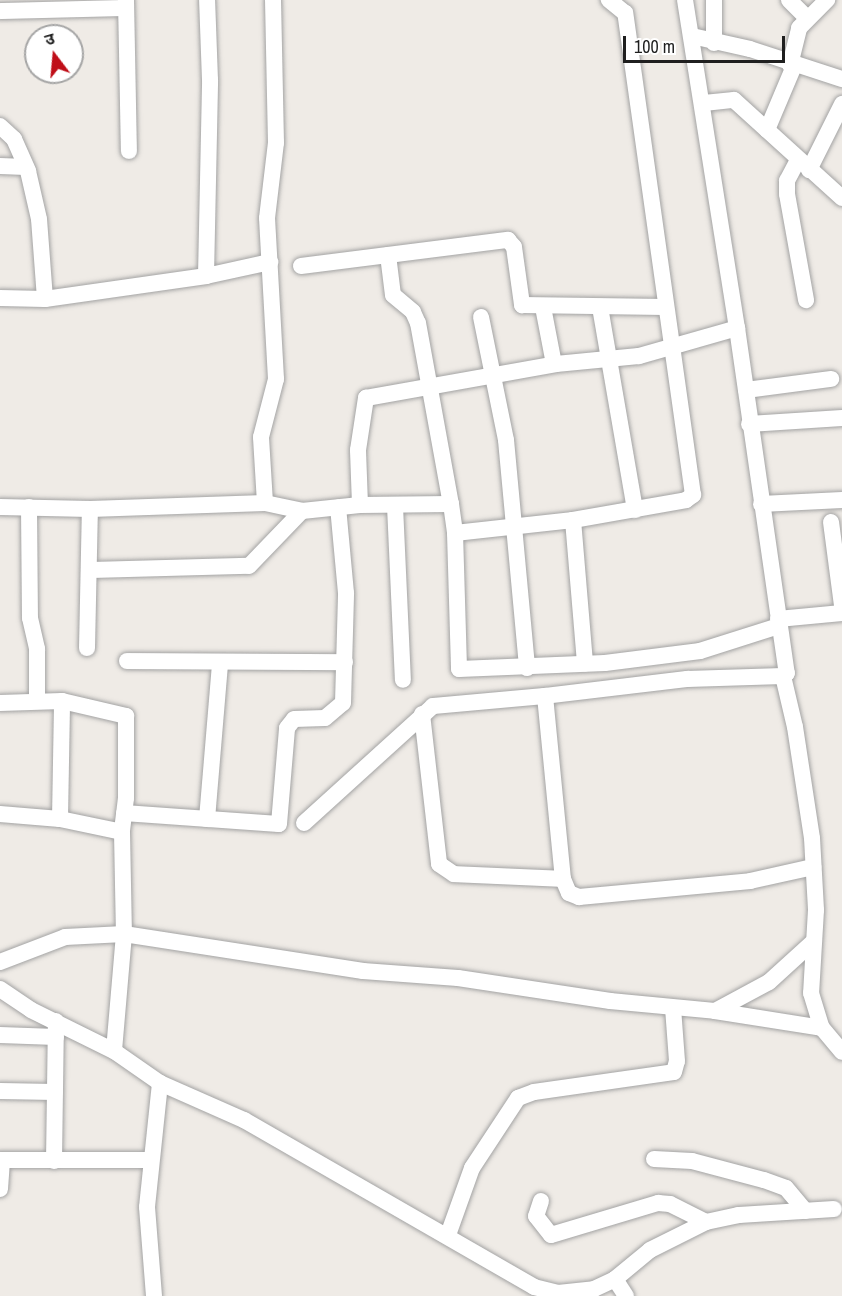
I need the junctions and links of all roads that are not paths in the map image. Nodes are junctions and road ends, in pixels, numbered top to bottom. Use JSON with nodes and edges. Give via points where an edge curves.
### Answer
{"nodes":[{"id":1,"x":207,"y":0,"type":"edge"},
{"id":2,"x":273,"y":0,"type":"edge"},
{"id":3,"x":609,"y":0,"type":"edge"},
{"id":4,"x":685,"y":0,"type":"edge"},
{"id":5,"x":714,"y":0,"type":"edge"},
{"id":6,"x":789,"y":0,"type":"edge"},
{"id":7,"x":827,"y":0,"type":"edge"},
{"id":8,"x":71,"y":4,"type":"edge"},
{"id":9,"x":126,"y":4,"type":"edge"},
{"id":10,"x":20,"y":6,"type":"edge"},
{"id":11,"x":0,"y":11,"type":"edge"},
{"id":12,"x":806,"y":17,"type":"junction"},
{"id":13,"x":693,"y":36,"type":"junction"},
{"id":14,"x":714,"y":43,"type":"junction"},
{"id":15,"x":792,"y":65,"type":"junction"},
{"id":16,"x":842,"y":80,"type":"edge"},
{"id":17,"x":704,"y":103,"type":"junction"},
{"id":18,"x":842,"y":104,"type":"edge"},
{"id":19,"x":0,"y":126,"type":"edge"},
{"id":20,"x":767,"y":130,"type":"junction"},
{"id":21,"x":129,"y":151,"type":"dead end"},
{"id":22,"x":803,"y":165,"type":"junction"},
{"id":23,"x":0,"y":166,"type":"edge"},
{"id":24,"x":26,"y":167,"type":"junction"},
{"id":25,"x":842,"y":198,"type":"edge"},
{"id":26,"x":388,"y":255,"type":"junction"},
{"id":27,"x":270,"y":262,"type":"junction"},
{"id":28,"x":301,"y":266,"type":"dead end"},
{"id":29,"x":206,"y":276,"type":"junction"},
{"id":30,"x":0,"y":298,"type":"edge"},
{"id":31,"x":45,"y":299,"type":"junction"},
{"id":32,"x":806,"y":300,"type":"dead end"},
{"id":33,"x":543,"y":307,"type":"junction"},
{"id":34,"x":600,"y":307,"type":"junction"},
{"id":35,"x":665,"y":307,"type":"junction"},
{"id":36,"x":481,"y":317,"type":"dead end"},
{"id":37,"x":737,"y":328,"type":"junction"},
{"id":38,"x":672,"y":348,"type":"junction"},
{"id":39,"x":608,"y":360,"type":"junction"},
{"id":40,"x":554,"y":364,"type":"junction"},
{"id":41,"x":493,"y":375,"type":"junction"},
{"id":42,"x":831,"y":379,"type":"dead end"},
{"id":43,"x":429,"y":385,"type":"junction"},
{"id":44,"x":746,"y":390,"type":"junction"},
{"id":45,"x":842,"y":418,"type":"edge"},
{"id":46,"x":749,"y":424,"type":"junction"},
{"id":47,"x":842,"y":500,"type":"edge"},
{"id":48,"x":264,"y":502,"type":"junction"},
{"id":49,"x":450,"y":504,"type":"junction"},
{"id":50,"x":761,"y":504,"type":"junction"},
{"id":51,"x":360,"y":505,"type":"junction"},
{"id":52,"x":395,"y":506,"type":"junction"},
{"id":53,"x":0,"y":507,"type":"edge"},
{"id":54,"x":29,"y":507,"type":"junction"},
{"id":55,"x":338,"y":507,"type":"junction"},
{"id":56,"x":90,"y":509,"type":"junction"},
{"id":57,"x":635,"y":510,"type":"junction"},
{"id":58,"x":302,"y":511,"type":"junction"},
{"id":59,"x":573,"y":520,"type":"junction"},
{"id":60,"x":831,"y":522,"type":"dead end"},
{"id":61,"x":515,"y":528,"type":"junction"},
{"id":62,"x":455,"y":533,"type":"junction"},
{"id":63,"x":91,"y":570,"type":"junction"},
{"id":64,"x":842,"y":606,"type":"edge"},
{"id":65,"x":842,"y":613,"type":"edge"},
{"id":66,"x":779,"y":622,"type":"junction"},
{"id":67,"x":87,"y":648,"type":"dead end"},
{"id":68,"x":127,"y":661,"type":"dead end"},
{"id":69,"x":345,"y":662,"type":"junction"},
{"id":70,"x":220,"y":663,"type":"junction"},
{"id":71,"x":585,"y":664,"type":"junction"},
{"id":72,"x":527,"y":668,"type":"junction"},
{"id":73,"x":783,"y":676,"type":"junction"},
{"id":74,"x":403,"y":680,"type":"dead end"},
{"id":75,"x":545,"y":696,"type":"junction"},
{"id":76,"x":37,"y":699,"type":"junction"},
{"id":77,"x":62,"y":700,"type":"junction"},
{"id":78,"x":0,"y":702,"type":"edge"},
{"id":79,"x":422,"y":714,"type":"junction"},
{"id":80,"x":124,"y":813,"type":"junction"},
{"id":81,"x":0,"y":814,"type":"edge"},
{"id":82,"x":60,"y":819,"type":"junction"},
{"id":83,"x":207,"y":819,"type":"junction"},
{"id":84,"x":304,"y":823,"type":"dead end"},
{"id":85,"x":122,"y":832,"type":"junction"},
{"id":86,"x":813,"y":867,"type":"junction"},
{"id":87,"x":563,"y":879,"type":"junction"},
{"id":88,"x":124,"y":934,"type":"junction"},
{"id":89,"x":814,"y":941,"type":"junction"},
{"id":90,"x":0,"y":962,"type":"edge"},
{"id":91,"x":0,"y":989,"type":"edge"},
{"id":92,"x":673,"y":1008,"type":"junction"},
{"id":93,"x":715,"y":1011,"type":"junction"},
{"id":94,"x":822,"y":1028,"type":"junction"},
{"id":95,"x":56,"y":1029,"type":"junction"},
{"id":96,"x":0,"y":1035,"type":"edge"},
{"id":97,"x":114,"y":1051,"type":"junction"},
{"id":98,"x":842,"y":1052,"type":"edge"},
{"id":99,"x":160,"y":1083,"type":"junction"},
{"id":100,"x":0,"y":1091,"type":"edge"},
{"id":101,"x":55,"y":1092,"type":"junction"},
{"id":102,"x":654,"y":1159,"type":"dead end"},
{"id":103,"x":1,"y":1160,"type":"edge"},
{"id":104,"x":151,"y":1160,"type":"junction"},
{"id":105,"x":54,"y":1161,"type":"junction"},
{"id":106,"x":0,"y":1189,"type":"edge"},
{"id":107,"x":541,"y":1201,"type":"dead end"},
{"id":108,"x":834,"y":1209,"type":"dead end"},
{"id":109,"x":805,"y":1211,"type":"junction"},
{"id":110,"x":706,"y":1222,"type":"junction"},
{"id":111,"x":448,"y":1235,"type":"junction"},
{"id":112,"x":615,"y":1279,"type":"junction"},
{"id":113,"x":154,"y":1296,"type":"edge"},
{"id":114,"x":626,"y":1296,"type":"edge"}],
"edges":[{"from":1,"to":29,"type":"street","via":[[210,80]]},
{"from":2,"to":27,"type":"street","via":[[276,143],[268,206]]},
{"from":3,"to":35,"type":"street","via":[[625,13]]},
{"from":4,"to":13,"type":"street"},
{"from":5,"to":14,"type":"street"},
{"from":6,"to":12,"type":"street"},
{"from":7,"to":12,"type":"street","via":[[825,6]]},
{"from":8,"to":9,"type":"street"},
{"from":8,"to":10,"type":"street"},
{"from":9,"to":21,"type":"street"},
{"from":10,"to":11,"type":"street"},
{"from":12,"to":15,"type":"street","via":[[799,28]]},
{"from":13,"to":14,"type":"street"},
{"from":13,"to":17,"type":"street"},
{"from":14,"to":15,"type":"street","via":[[750,49]]},
{"from":15,"to":16,"type":"street"},
{"from":15,"to":20,"type":"street"},
{"from":17,"to":20,"type":"street","via":[[734,100]]},
{"from":17,"to":37,"type":"street"},
{"from":18,"to":22,"type":"street"},
{"from":19,"to":24,"type":"street","via":[[14,139]]},
{"from":20,"to":22,"type":"street"},
{"from":22,"to":25,"type":"street"},
{"from":22,"to":32,"type":"street","via":[[787,181],[787,194]]},
{"from":23,"to":24,"type":"street"},
{"from":24,"to":31,"type":"street","via":[[39,219]]},
{"from":26,"to":28,"type":"street"},
{"from":26,"to":33,"type":"street","via":[[508,240],[514,247],[522,305]]},
{"from":26,"to":43,"type":"street","via":[[393,295],[413,312],[418,323]]},
{"from":27,"to":29,"type":"street"},
{"from":27,"to":48,"type":"street","via":[[276,379],[261,437]]},
{"from":29,"to":31,"type":"street"},
{"from":30,"to":31,"type":"street"},
{"from":33,"to":34,"type":"street"},
{"from":33,"to":40,"type":"street"},
{"from":34,"to":35,"type":"street"},
{"from":34,"to":39,"type":"street"},
{"from":35,"to":38,"type":"street"},
{"from":36,"to":41,"type":"street"},
{"from":37,"to":38,"type":"street"},
{"from":37,"to":44,"type":"street"},
{"from":38,"to":39,"type":"street"},
{"from":38,"to":57,"type":"street","via":[[693,495],[686,500]]},
{"from":39,"to":40,"type":"street"},
{"from":39,"to":57,"type":"street"},
{"from":40,"to":41,"type":"street"},
{"from":41,"to":43,"type":"street"},
{"from":41,"to":61,"type":"street","via":[[506,440]]},
{"from":42,"to":44,"type":"street"},
{"from":43,"to":49,"type":"street"},
{"from":43,"to":51,"type":"street","via":[[366,398],[358,450]]},
{"from":44,"to":46,"type":"street"},
{"from":45,"to":46,"type":"street"},
{"from":46,"to":50,"type":"street"},
{"from":47,"to":50,"type":"street"},
{"from":48,"to":56,"type":"street"},
{"from":48,"to":58,"type":"street"},
{"from":49,"to":52,"type":"street"},
{"from":49,"to":62,"type":"street"},
{"from":50,"to":66,"type":"street"},
{"from":51,"to":52,"type":"street"},
{"from":51,"to":55,"type":"street"},
{"from":52,"to":74,"type":"street"},
{"from":53,"to":54,"type":"street"},
{"from":54,"to":56,"type":"street"},
{"from":54,"to":76,"type":"street","via":[[30,618],[37,649]]},
{"from":55,"to":58,"type":"street"},
{"from":55,"to":69,"type":"street","via":[[346,593]]},
{"from":56,"to":63,"type":"street"},
{"from":57,"to":59,"type":"street"},
{"from":58,"to":63,"type":"street","via":[[249,566]]},
{"from":59,"to":61,"type":"street"},
{"from":59,"to":71,"type":"street"},
{"from":60,"to":64,"type":"street"},
{"from":61,"to":62,"type":"street"},
{"from":61,"to":72,"type":"street"},
{"from":62,"to":72,"type":"street","via":[[459,669]]},
{"from":63,"to":67,"type":"street"},
{"from":65,"to":66,"type":"street"},
{"from":66,"to":71,"type":"street","via":[[700,651]]},
{"from":66,"to":73,"type":"street","via":[[787,673]]},
{"from":68,"to":70,"type":"street"},
{"from":69,"to":70,"type":"street"},
{"from":69,"to":83,"type":"street","via":[[343,703],[325,718],[294,719],[287,728],[279,824]]},
{"from":70,"to":83,"type":"street"},
{"from":71,"to":72,"type":"street"},
{"from":73,"to":75,"type":"street","via":[[687,679]]},
{"from":73,"to":86,"type":"street","via":[[795,727]]},
{"from":75,"to":79,"type":"street","via":[[442,705]]},
{"from":75,"to":87,"type":"street"},
{"from":76,"to":77,"type":"street"},
{"from":76,"to":78,"type":"street"},
{"from":77,"to":80,"type":"street","via":[[126,716]]},
{"from":77,"to":82,"type":"street"},
{"from":79,"to":84,"type":"street"},
{"from":79,"to":87,"type":"street","via":[[439,864],[454,874]]},
{"from":80,"to":83,"type":"street"},
{"from":80,"to":85,"type":"street"},
{"from":81,"to":82,"type":"street"},
{"from":82,"to":85,"type":"street"},
{"from":85,"to":88,"type":"street"},
{"from":86,"to":87,"type":"street","via":[[750,881],[579,897],[569,893]]},
{"from":86,"to":89,"type":"street"},
{"from":88,"to":90,"type":"street","via":[[65,937]]},
{"from":88,"to":92,"type":"street","via":[[363,971],[458,978]]},
{"from":88,"to":97,"type":"street"},
{"from":89,"to":93,"type":"street","via":[[770,982]]},
{"from":89,"to":94,"type":"street","via":[[811,993]]},
{"from":91,"to":95,"type":"street"},
{"from":92,"to":93,"type":"street"},
{"from":92,"to":111,"type":"street","via":[[677,1061],[674,1072],[534,1092],[518,1098],[472,1168]]},
{"from":93,"to":94,"type":"street"},
{"from":94,"to":98,"type":"street"},
{"from":95,"to":96,"type":"street"},
{"from":95,"to":97,"type":"street"},
{"from":95,"to":101,"type":"street"},
{"from":97,"to":99,"type":"street"},
{"from":99,"to":104,"type":"street"},
{"from":99,"to":111,"type":"street","via":[[244,1120]]},
{"from":100,"to":101,"type":"street"},
{"from":101,"to":105,"type":"street"},
{"from":102,"to":109,"type":"street","via":[[692,1161],[764,1180],[786,1188]]},
{"from":103,"to":105,"type":"street"},
{"from":103,"to":106,"type":"street"},
{"from":104,"to":105,"type":"street"},
{"from":104,"to":113,"type":"street","via":[[147,1207]]},
{"from":107,"to":110,"type":"street","via":[[536,1216],[551,1235],[658,1203],[670,1204]]},
{"from":108,"to":109,"type":"street"},
{"from":109,"to":110,"type":"street","via":[[739,1215]]},
{"from":110,"to":112,"type":"street","via":[[650,1251]]},
{"from":111,"to":112,"type":"street","via":[[534,1287],[575,1293]]},
{"from":112,"to":114,"type":"street"}]}
